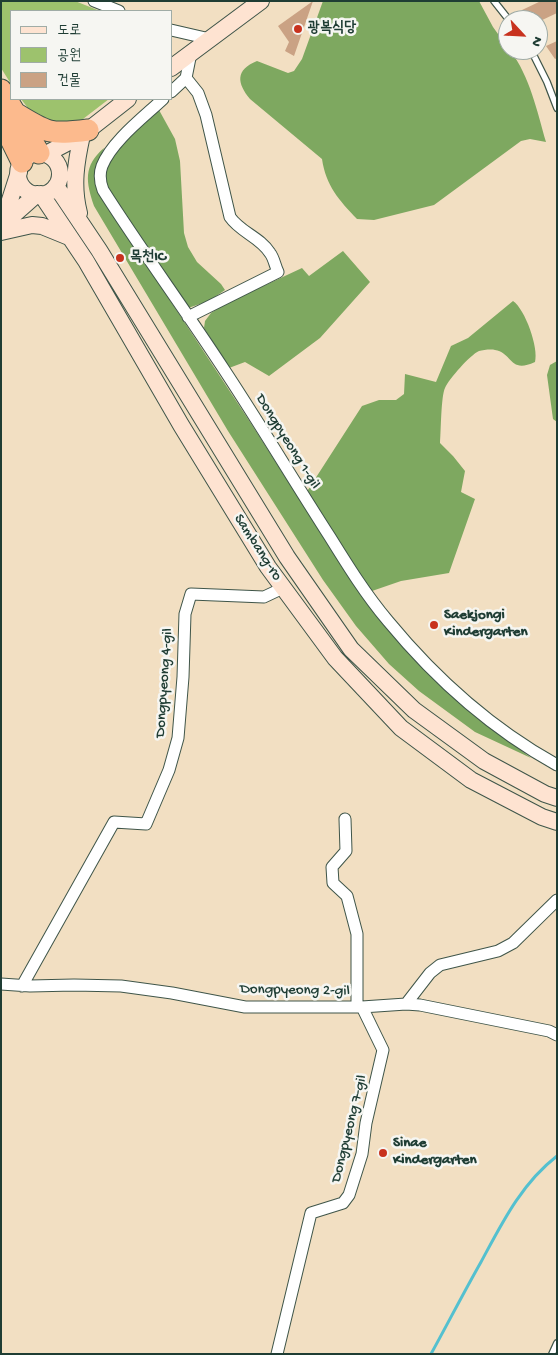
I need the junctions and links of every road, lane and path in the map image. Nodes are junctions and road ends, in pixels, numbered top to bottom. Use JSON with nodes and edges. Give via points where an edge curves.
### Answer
{"nodes":[{"id":1,"x":94,"y":1,"type":"edge"},
{"id":2,"x":261,"y":1,"type":"edge"},
{"id":3,"x":116,"y":10,"type":"edge"},
{"id":4,"x":172,"y":30,"type":"edge"},
{"id":5,"x":210,"y":39,"type":"junction"},
{"id":6,"x":191,"y":53,"type":"junction"},
{"id":7,"x":536,"y":60,"type":"edge"},
{"id":8,"x":172,"y":67,"type":"edge"},
{"id":9,"x":186,"y":78,"type":"junction"},
{"id":10,"x":1,"y":90,"type":"edge"},
{"id":11,"x":172,"y":91,"type":"edge"},
{"id":12,"x":127,"y":100,"type":"edge"},
{"id":13,"x":163,"y":100,"type":"edge"},
{"id":14,"x":557,"y":108,"type":"edge"},
{"id":15,"x":8,"y":116,"type":"edge"},
{"id":16,"x":85,"y":133,"type":"junction"},
{"id":17,"x":32,"y":160,"type":"junction"},
{"id":18,"x":58,"y":181,"type":"junction"},
{"id":19,"x":39,"y":194,"type":"junction"},
{"id":20,"x":81,"y":222,"type":"junction"},
{"id":21,"x":1,"y":226,"type":"edge"},
{"id":22,"x":1,"y":232,"type":"edge"},
{"id":23,"x":69,"y":237,"type":"junction"},
{"id":24,"x":188,"y":317,"type":"junction"},
{"id":25,"x":284,"y":588,"type":"junction"},
{"id":26,"x":557,"y":765,"type":"edge"},
{"id":27,"x":557,"y":798,"type":"edge"},
{"id":28,"x":345,"y":819,"type":"dead end"},
{"id":29,"x":557,"y":822,"type":"edge"},
{"id":30,"x":557,"y":900,"type":"edge"},
{"id":31,"x":1,"y":984,"type":"edge"},
{"id":32,"x":22,"y":986,"type":"junction"},
{"id":33,"x":406,"y":1004,"type":"junction"},
{"id":34,"x":359,"y":1007,"type":"junction"},
{"id":35,"x":557,"y":1035,"type":"edge"},
{"id":36,"x":557,"y":1343,"type":"edge"},
{"id":37,"x":277,"y":1354,"type":"edge"},
{"id":38,"x":552,"y":1354,"type":"edge"}],
"edges":[{"from":1,"to":3,"type":"street"},
{"from":2,"to":5,"type":"street"},
{"from":4,"to":5,"type":"street"},
{"from":5,"to":6,"type":"street"},
{"from":6,"to":8,"type":"street"},
{"from":6,"to":9,"type":"street"},
{"from":7,"to":14,"type":"lane"},
{"from":9,"to":11,"type":"street"},
{"from":9,"to":24,"type":"street","via":[[198,93],[206,115],[230,217],[236,226],[262,243],[271,254],[278,272]]},
{"from":10,"to":15,"type":"highway"},
{"from":12,"to":16,"type":"street"},
{"from":13,"to":24,"type":"street","name":"Dongpyeong 1-gil","via":[[114,147],[102,166],[100,181],[102,190]]},
{"from":15,"to":16,"type":"highway","via":[[50,132]]},
{"from":15,"to":17,"type":"highway"},
{"from":16,"to":17,"type":"street"},
{"from":16,"to":18,"type":"street"},
{"from":16,"to":20,"type":"street","via":[[76,162],[75,180]]},
{"from":17,"to":18,"type":"street","name":"Sambang-ro","via":[[55,160],[60,170]]},
{"from":17,"to":19,"type":"street","name":"Sambang-ro","via":[[19,177],[23,187]]},
{"from":17,"to":21,"type":"street"},
{"from":18,"to":19,"type":"street","via":[[50,192]]},
{"from":18,"to":20,"type":"street","name":"Sambang-ro"},
{"from":19,"to":21,"type":"street"},
{"from":19,"to":23,"type":"street","name":"Sambang-ro"},
{"from":20,"to":27,"type":"street","name":"Sambang-ro","via":[[288,556],[351,649],[414,710],[484,761]]},
{"from":22,"to":23,"type":"street","via":[[32,225]]},
{"from":23,"to":25,"type":"street","name":"Sambang-ro","via":[[181,425]]},
{"from":24,"to":26,"type":"street","name":"Dongpyeong 1-gil","via":[[224,368],[355,576],[388,621],[453,690],[493,724]]},
{"from":25,"to":29,"type":"street","name":"Sambang-ro","via":[[335,658],[401,728],[471,780]]},
{"from":25,"to":32,"type":"street","name":"Dongpyeong 4-gil","via":[[264,597],[191,594],[185,614],[178,738],[169,770],[146,824],[114,822]]},
{"from":28,"to":34,"type":"street","via":[[346,851],[332,867],[333,883],[347,896],[357,934]]},
{"from":30,"to":33,"type":"street","via":[[513,943],[498,951],[440,965]]},
{"from":31,"to":32,"type":"street","name":"Dongpyeong 2-gil"},
{"from":32,"to":34,"type":"street","name":"Dongpyeong 2-gil","via":[[121,986],[245,1007]]},
{"from":33,"to":34,"type":"street","name":"Dongpyeong 2-gil"},
{"from":33,"to":35,"type":"street","name":"Dongpyeong 2-gil"},
{"from":34,"to":37,"type":"street","name":"Dongpyeong 7-gil","via":[[383,1050],[362,1154],[343,1204],[312,1213]]},
{"from":36,"to":38,"type":"lane"}]}
